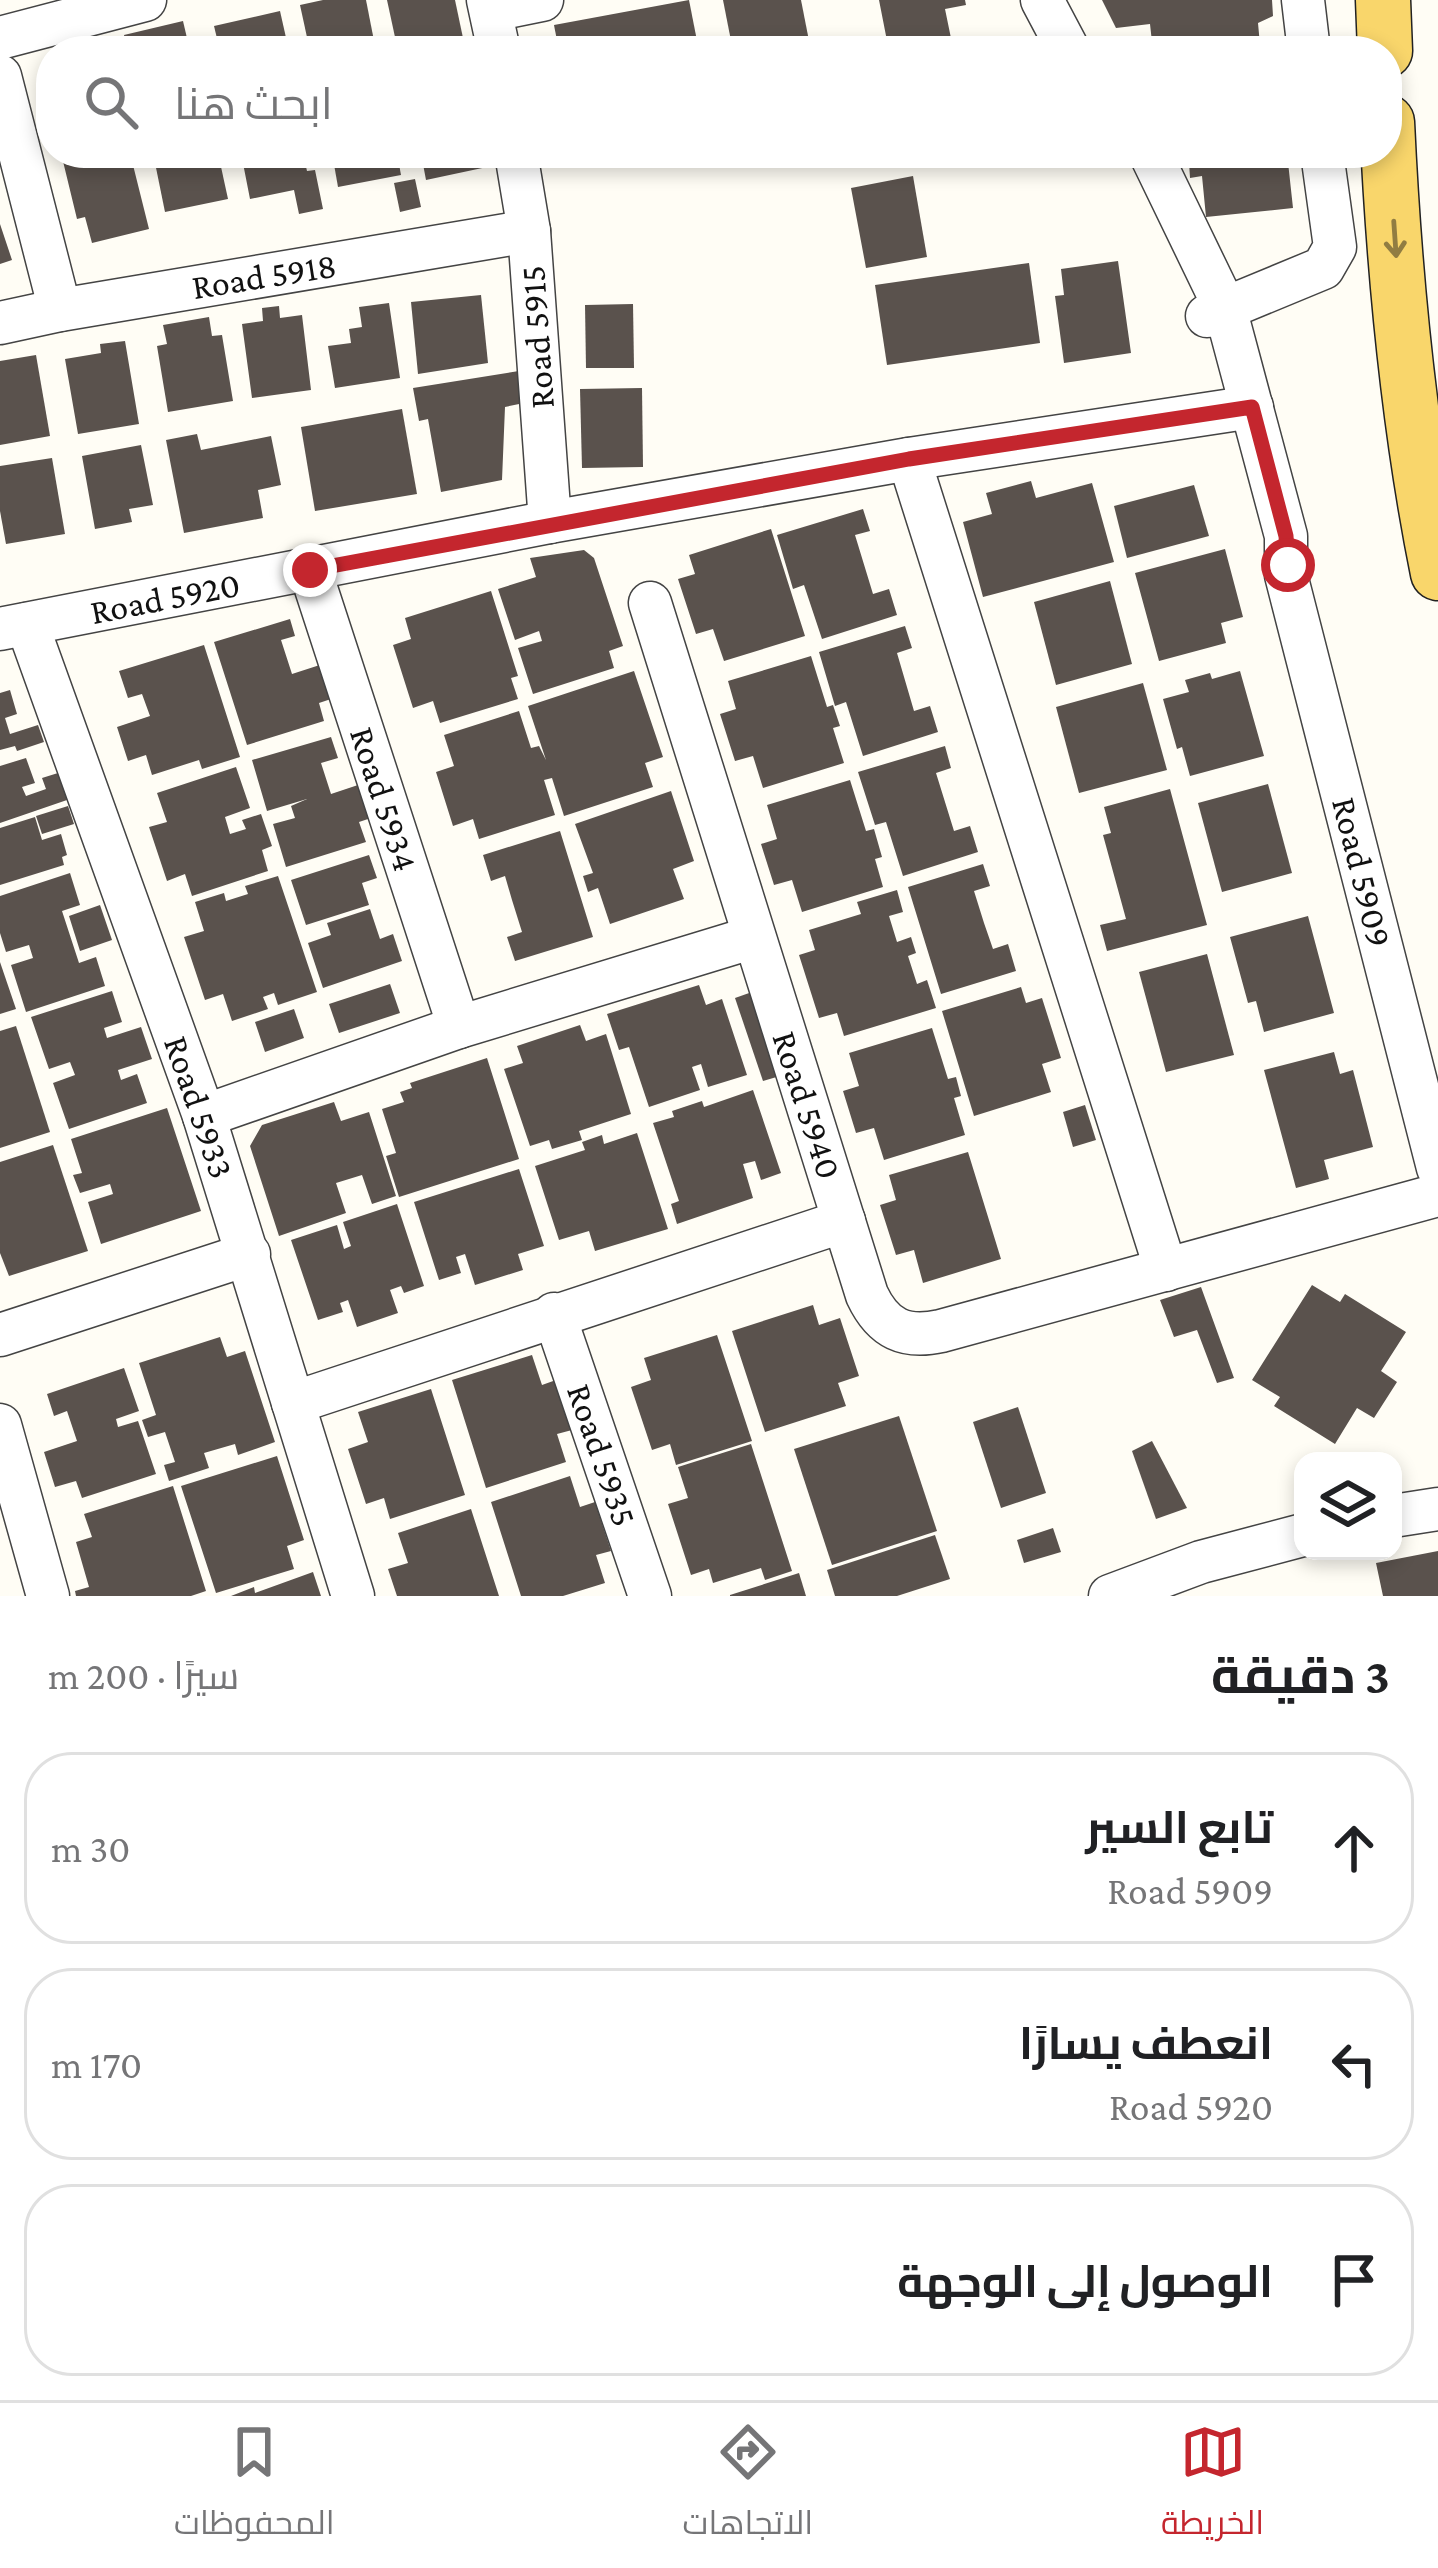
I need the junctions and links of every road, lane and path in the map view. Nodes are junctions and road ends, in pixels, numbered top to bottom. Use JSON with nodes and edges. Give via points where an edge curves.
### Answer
{"nodes":[{"id":1,"x":145,"y":0,"type":"edge"},
{"id":2,"x":542,"y":0,"type":"edge"},
{"id":3,"x":1042,"y":0,"type":"edge"},
{"id":4,"x":1071,"y":0,"type":"edge"},
{"id":5,"x":1303,"y":0,"type":"edge"},
{"id":6,"x":1383,"y":0,"type":"edge"},
{"id":7,"x":493,"y":20,"type":"edge"},
{"id":8,"x":1061,"y":36,"type":"edge"},
{"id":9,"x":1089,"y":36,"type":"edge"},
{"id":10,"x":1307,"y":36,"type":"edge"},
{"id":11,"x":1384,"y":36,"type":"edge"},
{"id":12,"x":0,"y":38,"type":"edge"},
{"id":13,"x":0,"y":76,"type":"edge"},
{"id":14,"x":518,"y":168,"type":"edge"},
{"id":15,"x":1131,"y":168,"type":"edge"},
{"id":16,"x":1156,"y":168,"type":"edge"},
{"id":17,"x":1324,"y":168,"type":"edge"},
{"id":18,"x":1390,"y":168,"type":"edge"},
{"id":19,"x":529,"y":232,"type":"junction"},
{"id":20,"x":60,"y":310,"type":"junction"},
{"id":21,"x":1216,"y":312,"type":"junction"},
{"id":22,"x":0,"y":323,"type":"edge"},
{"id":23,"x":1242,"y":408,"type":"junction"},
{"id":24,"x":909,"y":459,"type":"junction"},
{"id":25,"x":550,"y":522,"type":"junction"},
{"id":26,"x":310,"y":570,"type":"junction"},
{"id":27,"x":1438,"y":573,"type":"edge"},
{"id":28,"x":650,"y":603,"type":"dead end"},
{"id":29,"x":14,"y":627,"type":"edge"},
{"id":30,"x":754,"y":937,"type":"junction"},
{"id":31,"x":458,"y":1028,"type":"junction"},
{"id":32,"x":204,"y":1116,"type":"junction"},
{"id":33,"x":1438,"y":1168,"type":"edge"},
{"id":34,"x":1438,"y":1196,"type":"edge"},
{"id":35,"x":844,"y":1221,"type":"junction"},
{"id":36,"x":249,"y":1254,"type":"junction"},
{"id":37,"x":1166,"y":1270,"type":"junction"},
{"id":38,"x":554,"y":1314,"type":"junction"},
{"id":39,"x":0,"y":1335,"type":"edge"},
{"id":40,"x":293,"y":1403,"type":"junction"},
{"id":41,"x":0,"y":1426,"type":"edge"},
{"id":42,"x":1438,"y":1509,"type":"edge"},
{"id":43,"x":1402,"y":1515,"type":"edge"},
{"id":44,"x":1294,"y":1537,"type":"edge"},
{"id":45,"x":48,"y":1596,"type":"edge"},
{"id":46,"x":353,"y":1596,"type":"edge"},
{"id":47,"x":650,"y":1596,"type":"edge"},
{"id":48,"x":1109,"y":1596,"type":"edge"}],
"edges":[{"from":1,"to":12,"type":"street"},
{"from":2,"to":7,"type":"street"},
{"from":3,"to":8,"type":"street"},
{"from":4,"to":9,"type":"street"},
{"from":5,"to":10,"type":"street"},
{"from":6,"to":11,"type":"main road"},
{"from":13,"to":20,"type":"street"},
{"from":14,"to":19,"type":"street","name":"Road 5915"},
{"from":15,"to":21,"type":"street","name":"Road 5909"},
{"from":16,"to":21,"type":"street","name":"Road 5909"},
{"from":17,"to":21,"type":"street","via":[[1331,259]]},
{"from":18,"to":27,"type":"main road","one_way":true,"via":[[1402,330]]},
{"from":19,"to":20,"type":"street","name":"Road 5918"},
{"from":19,"to":25,"type":"street","name":"Road 5915"},
{"from":20,"to":22,"type":"street","name":"Road 5918"},
{"from":21,"to":23,"type":"street","name":"Road 5909"},
{"from":23,"to":24,"type":"street","name":"Road 5920"},
{"from":23,"to":33,"type":"street","name":"Road 5909","via":[[1286,536],[1286,575]]},
{"from":24,"to":25,"type":"street","name":"Road 5920"},
{"from":24,"to":37,"type":"street"},
{"from":25,"to":26,"type":"street","name":"Road 5920"},
{"from":26,"to":29,"type":"street","name":"Road 5920"},
{"from":26,"to":31,"type":"street","name":"Road 5934"},
{"from":28,"to":30,"type":"street","name":"Road 5940"},
{"from":29,"to":32,"type":"street","name":"Road 5933"},
{"from":30,"to":31,"type":"street"},
{"from":30,"to":35,"type":"street","name":"Road 5940"},
{"from":31,"to":32,"type":"street"},
{"from":32,"to":36,"type":"street","name":"Road 5933"},
{"from":34,"to":37,"type":"street","name":"Road 5940"},
{"from":35,"to":37,"type":"street","name":"Road 5940","via":[[877,1316],[918,1336]]},
{"from":35,"to":38,"type":"street"},
{"from":36,"to":39,"type":"street"},
{"from":36,"to":40,"type":"street","name":"Road 5933"},
{"from":38,"to":40,"type":"street"},
{"from":38,"to":47,"type":"street","name":"Road 5935"},
{"from":40,"to":46,"type":"street","name":"Road 5933"},
{"from":41,"to":45,"type":"street"},
{"from":42,"to":43,"type":"street"},
{"from":44,"to":48,"type":"street"}]}
